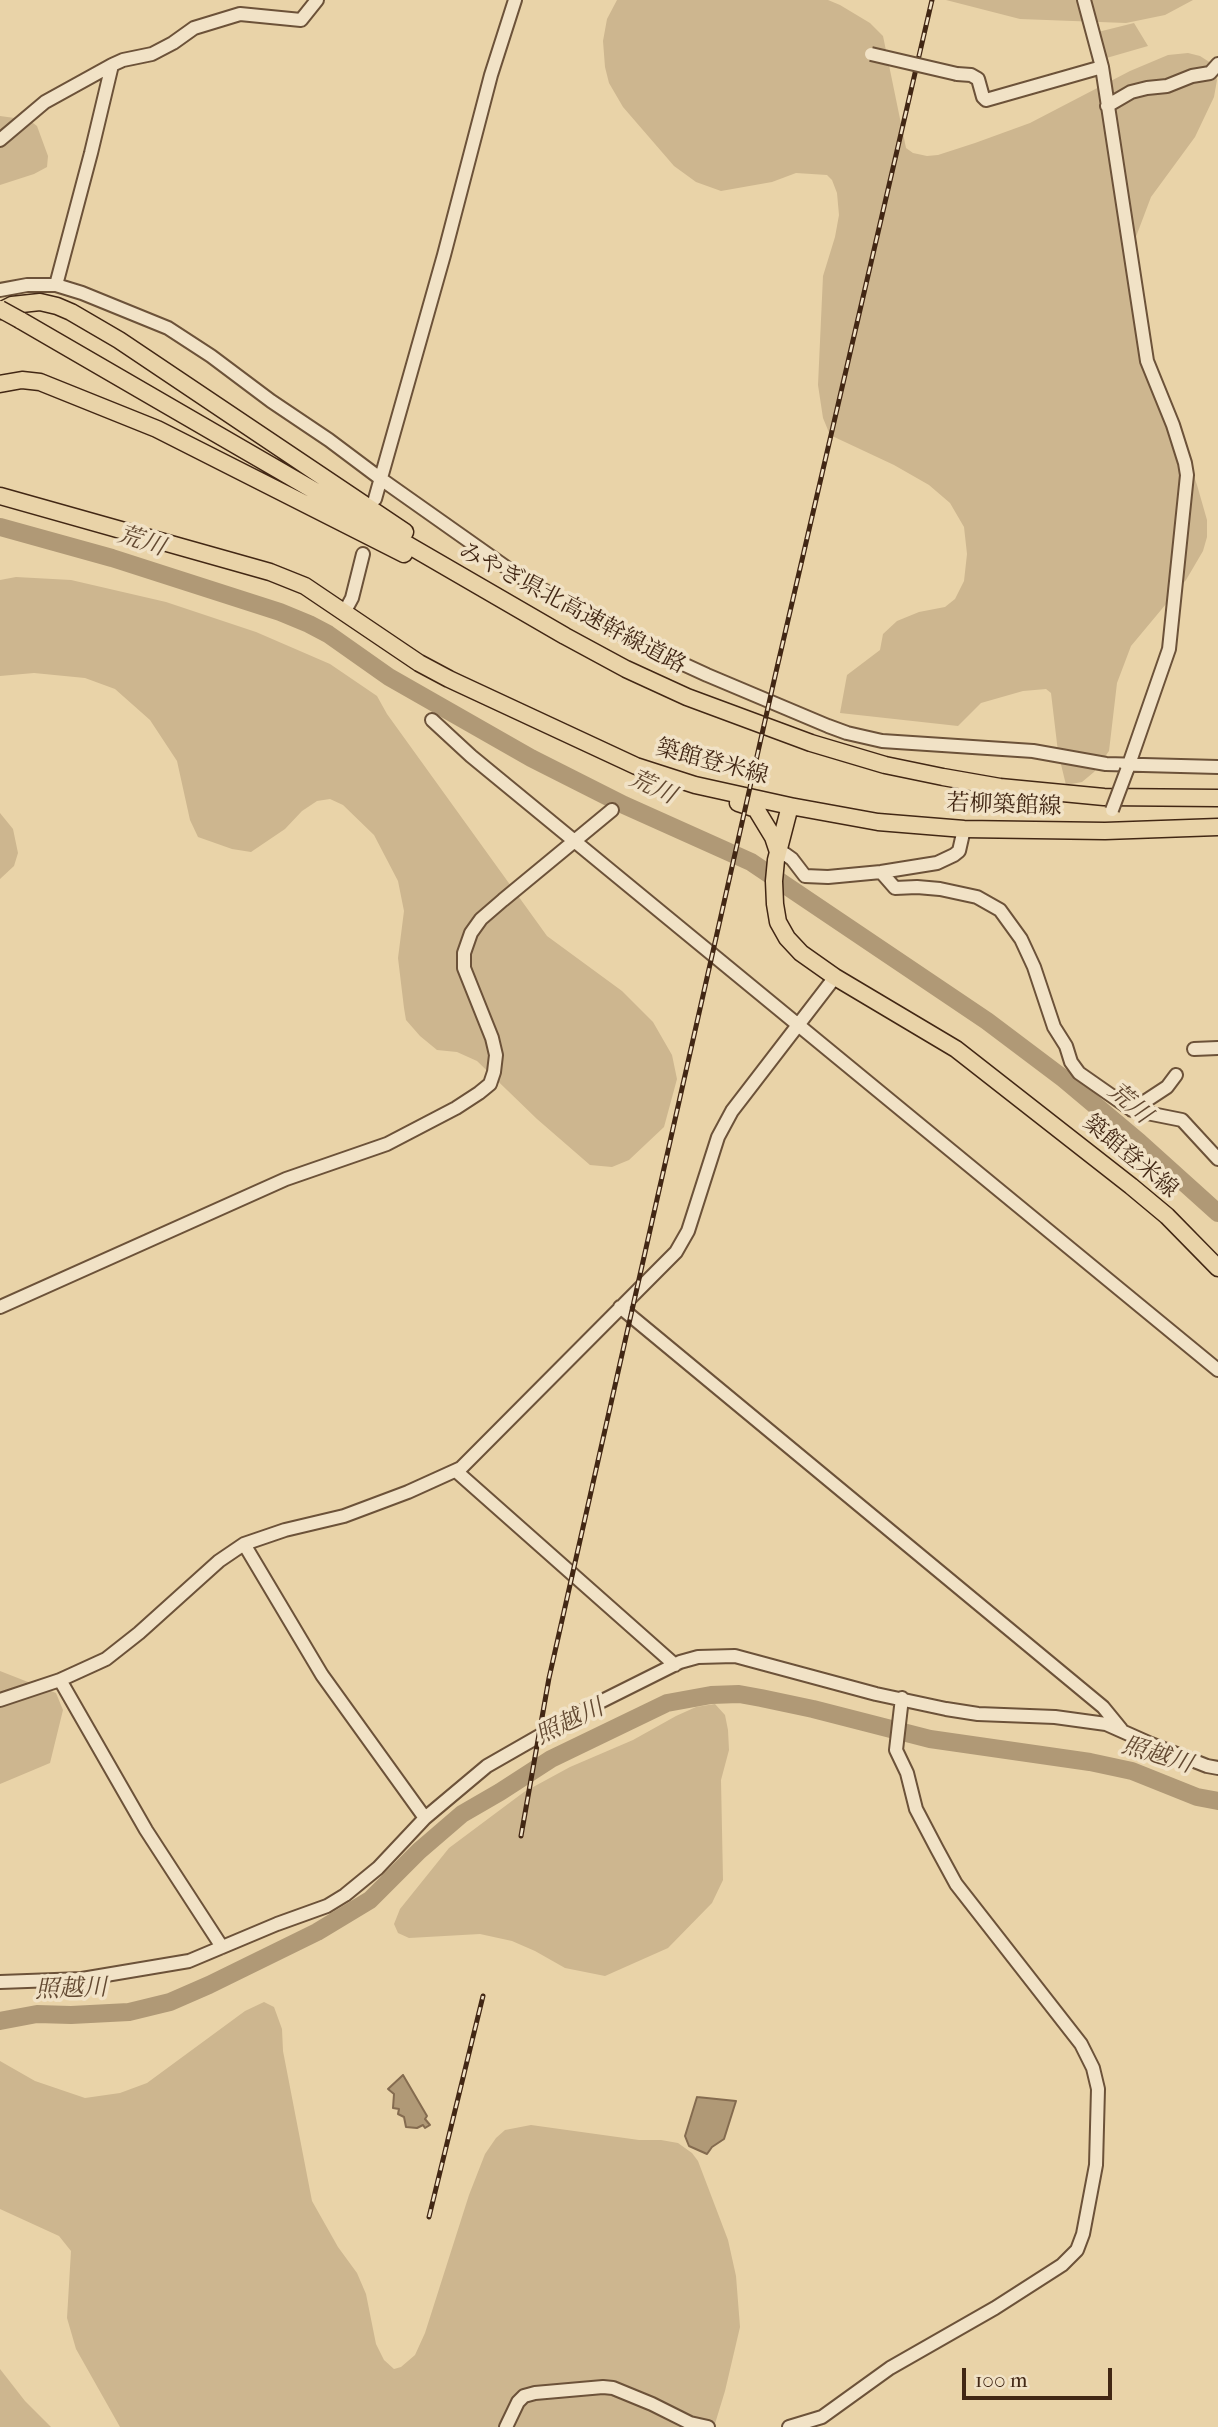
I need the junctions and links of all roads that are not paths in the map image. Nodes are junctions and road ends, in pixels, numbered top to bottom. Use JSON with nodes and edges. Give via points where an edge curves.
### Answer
{"nodes":[{"id":1,"x":317,"y":0,"type":"edge"},
{"id":2,"x":515,"y":0,"type":"edge"},
{"id":3,"x":1084,"y":0,"type":"edge"},
{"id":4,"x":871,"y":54,"type":"dead end"},
{"id":5,"x":1218,"y":64,"type":"edge"},
{"id":6,"x":112,"y":65,"type":"junction"},
{"id":7,"x":1102,"y":67,"type":"junction"},
{"id":8,"x":1107,"y":106,"type":"junction"},
{"id":9,"x":0,"y":139,"type":"edge"},
{"id":10,"x":56,"y":285,"type":"junction"},
{"id":11,"x":0,"y":290,"type":"edge"},
{"id":12,"x":0,"y":310,"type":"edge"},
{"id":13,"x":0,"y":384,"type":"edge"},
{"id":14,"x":381,"y":480,"type":"junction"},
{"id":15,"x":0,"y":496,"type":"edge"},
{"id":16,"x":375,"y":499,"type":"dead end"},
{"id":17,"x":363,"y":554,"type":"dead end"},
{"id":18,"x":345,"y":611,"type":"junction"},
{"id":19,"x":565,"y":636,"type":"junction"},
{"id":20,"x":432,"y":720,"type":"dead end"},
{"id":21,"x":1218,"y":767,"type":"edge"},
{"id":22,"x":1127,"y":768,"type":"junction"},
{"id":23,"x":695,"y":785,"type":"junction"},
{"id":24,"x":1218,"y":798,"type":"edge"},
{"id":25,"x":790,"y":806,"type":"junction"},
{"id":26,"x":612,"y":810,"type":"dead end"},
{"id":27,"x":1218,"y":827,"type":"edge"},
{"id":28,"x":964,"y":829,"type":"junction"},
{"id":29,"x":1105,"y":831,"type":"junction"},
{"id":30,"x":575,"y":841,"type":"junction"},
{"id":31,"x":777,"y":856,"type":"junction"},
{"id":32,"x":881,"y":872,"type":"junction"},
{"id":33,"x":835,"y":977,"type":"junction"},
{"id":34,"x":798,"y":1024,"type":"junction"},
{"id":35,"x":1218,"y":1048,"type":"edge"},
{"id":36,"x":1194,"y":1049,"type":"dead end"},
{"id":37,"x":1176,"y":1075,"type":"dead end"},
{"id":38,"x":1132,"y":1110,"type":"junction"},
{"id":39,"x":1218,"y":1158,"type":"edge"},
{"id":40,"x":1218,"y":1268,"type":"edge"},
{"id":41,"x":0,"y":1307,"type":"edge"},
{"id":42,"x":620,"y":1307,"type":"junction"},
{"id":43,"x":1218,"y":1370,"type":"edge"},
{"id":44,"x":456,"y":1471,"type":"junction"},
{"id":45,"x":244,"y":1544,"type":"junction"},
{"id":46,"x":675,"y":1665,"type":"junction"},
{"id":47,"x":60,"y":1680,"type":"junction"},
{"id":48,"x":902,"y":1698,"type":"junction"},
{"id":49,"x":0,"y":1700,"type":"edge"},
{"id":50,"x":1124,"y":1732,"type":"junction"},
{"id":51,"x":1218,"y":1768,"type":"edge"},
{"id":52,"x":425,"y":1818,"type":"junction"},
{"id":53,"x":222,"y":1947,"type":"junction"},
{"id":54,"x":0,"y":1982,"type":"edge"},
{"id":55,"x":506,"y":2427,"type":"edge"},
{"id":56,"x":708,"y":2427,"type":"edge"},
{"id":57,"x":789,"y":2427,"type":"edge"}],
"edges":[{"from":1,"to":6,"type":"street","via":[[301,20],[240,14],[194,28],[152,54]]},
{"from":2,"to":14,"type":"street"},
{"from":3,"to":7,"type":"street"},
{"from":4,"to":7,"type":"street","bridge":true,"via":[[971,75],[978,79],[986,100]]},
{"from":5,"to":8,"type":"street","via":[[1210,73],[1131,92]]},
{"from":6,"to":9,"type":"street","via":[[45,102]]},
{"from":6,"to":10,"type":"street"},
{"from":7,"to":8,"type":"street"},
{"from":8,"to":22,"type":"street","via":[[1147,361],[1173,425],[1186,475],[1169,649]]},
{"from":10,"to":11,"type":"street"},
{"from":10,"to":14,"type":"street","via":[[168,328]]},
{"from":12,"to":19,"type":"main road","name":"みやぎ県北高速幹線道路","bridge":true},
{"from":12,"to":19,"type":"main road","via":[[27,302],[57,306],[119,340]]},
{"from":13,"to":19,"type":"main road","via":[[40,382],[157,429]]},
{"from":14,"to":16,"type":"street"},
{"from":14,"to":22,"type":"street","via":[[517,575],[634,641],[847,733],[882,741],[1032,751]]},
{"from":15,"to":18,"type":"main road","name":"築館登米線","via":[[270,572],[305,586]]},
{"from":17,"to":18,"type":"street"},
{"from":18,"to":23,"type":"main road","name":"築館登米線","via":[[449,679],[636,766]]},
{"from":19,"to":24,"type":"main road","name":"みやぎ県北高速幹線道路","via":[[687,697],[885,765],[1054,793]]},
{"from":20,"to":30,"type":"street"},
{"from":21,"to":22,"type":"street"},
{"from":22,"to":29,"type":"street","bridge":true},
{"from":23,"to":25,"type":"main road","name":"築館登米線"},
{"from":23,"to":31,"type":"main road","via":[[756,809],[774,837]]},
{"from":25,"to":28,"type":"main road","name":"若柳築館線","via":[[878,822]]},
{"from":25,"to":31,"type":"main road","name":"築館登米線"},
{"from":26,"to":30,"type":"street"},
{"from":27,"to":29,"type":"main road","name":"若柳築館線"},
{"from":28,"to":29,"type":"main road","name":"若柳築館線"},
{"from":28,"to":32,"type":"street","via":[[954,855],[937,863]]},
{"from":30,"to":34,"type":"street"},
{"from":30,"to":41,"type":"street","via":[[481,919],[467,943],[464,968],[496,1055],[490,1084],[479,1093],[387,1144],[286,1179]]},
{"from":31,"to":32,"type":"street","via":[[785,854],[805,876]]},
{"from":31,"to":33,"type":"main road","name":"築館登米線","via":[[778,922],[800,953]]},
{"from":32,"to":38,"type":"street","via":[[895,888],[940,889],[977,897],[1000,910],[1026,948],[1054,1027],[1079,1073]]},
{"from":33,"to":34,"type":"street"},
{"from":33,"to":40,"type":"main road","name":"築館登米線","via":[[956,1049],[1167,1216]]},
{"from":34,"to":42,"type":"street","via":[[732,1111],[718,1137],[688,1231],[676,1252]]},
{"from":34,"to":43,"type":"street"},
{"from":35,"to":36,"type":"street"},
{"from":37,"to":38,"type":"street","via":[[1167,1087]]},
{"from":38,"to":39,"type":"street","via":[[1182,1121]]},
{"from":42,"to":44,"type":"street"},
{"from":42,"to":50,"type":"street","via":[[1103,1707]]},
{"from":44,"to":45,"type":"street","via":[[344,1516]]},
{"from":44,"to":46,"type":"street"},
{"from":45,"to":47,"type":"street","via":[[106,1659]]},
{"from":45,"to":52,"type":"street","via":[[322,1675]]},
{"from":46,"to":48,"type":"street","via":[[698,1657],[735,1656]]},
{"from":46,"to":52,"type":"street","via":[[487,1766]]},
{"from":47,"to":49,"type":"street"},
{"from":47,"to":53,"type":"street","via":[[145,1830]]},
{"from":48,"to":50,"type":"street","via":[[978,1714],[1081,1720]]},
{"from":48,"to":57,"type":"street","via":[[896,1750],[916,1809],[956,1884],[1082,2044],[1093,2068],[1098,2089],[1096,2165],[1083,2234],[1077,2250],[1062,2265],[890,2368],[822,2417]]},
{"from":50,"to":51,"type":"street"},
{"from":52,"to":53,"type":"street","via":[[345,1895]]},
{"from":53,"to":54,"type":"street","via":[[189,1961],[114,1974]]},
{"from":55,"to":56,"type":"street","via":[[524,2396],[603,2388]]}]}
